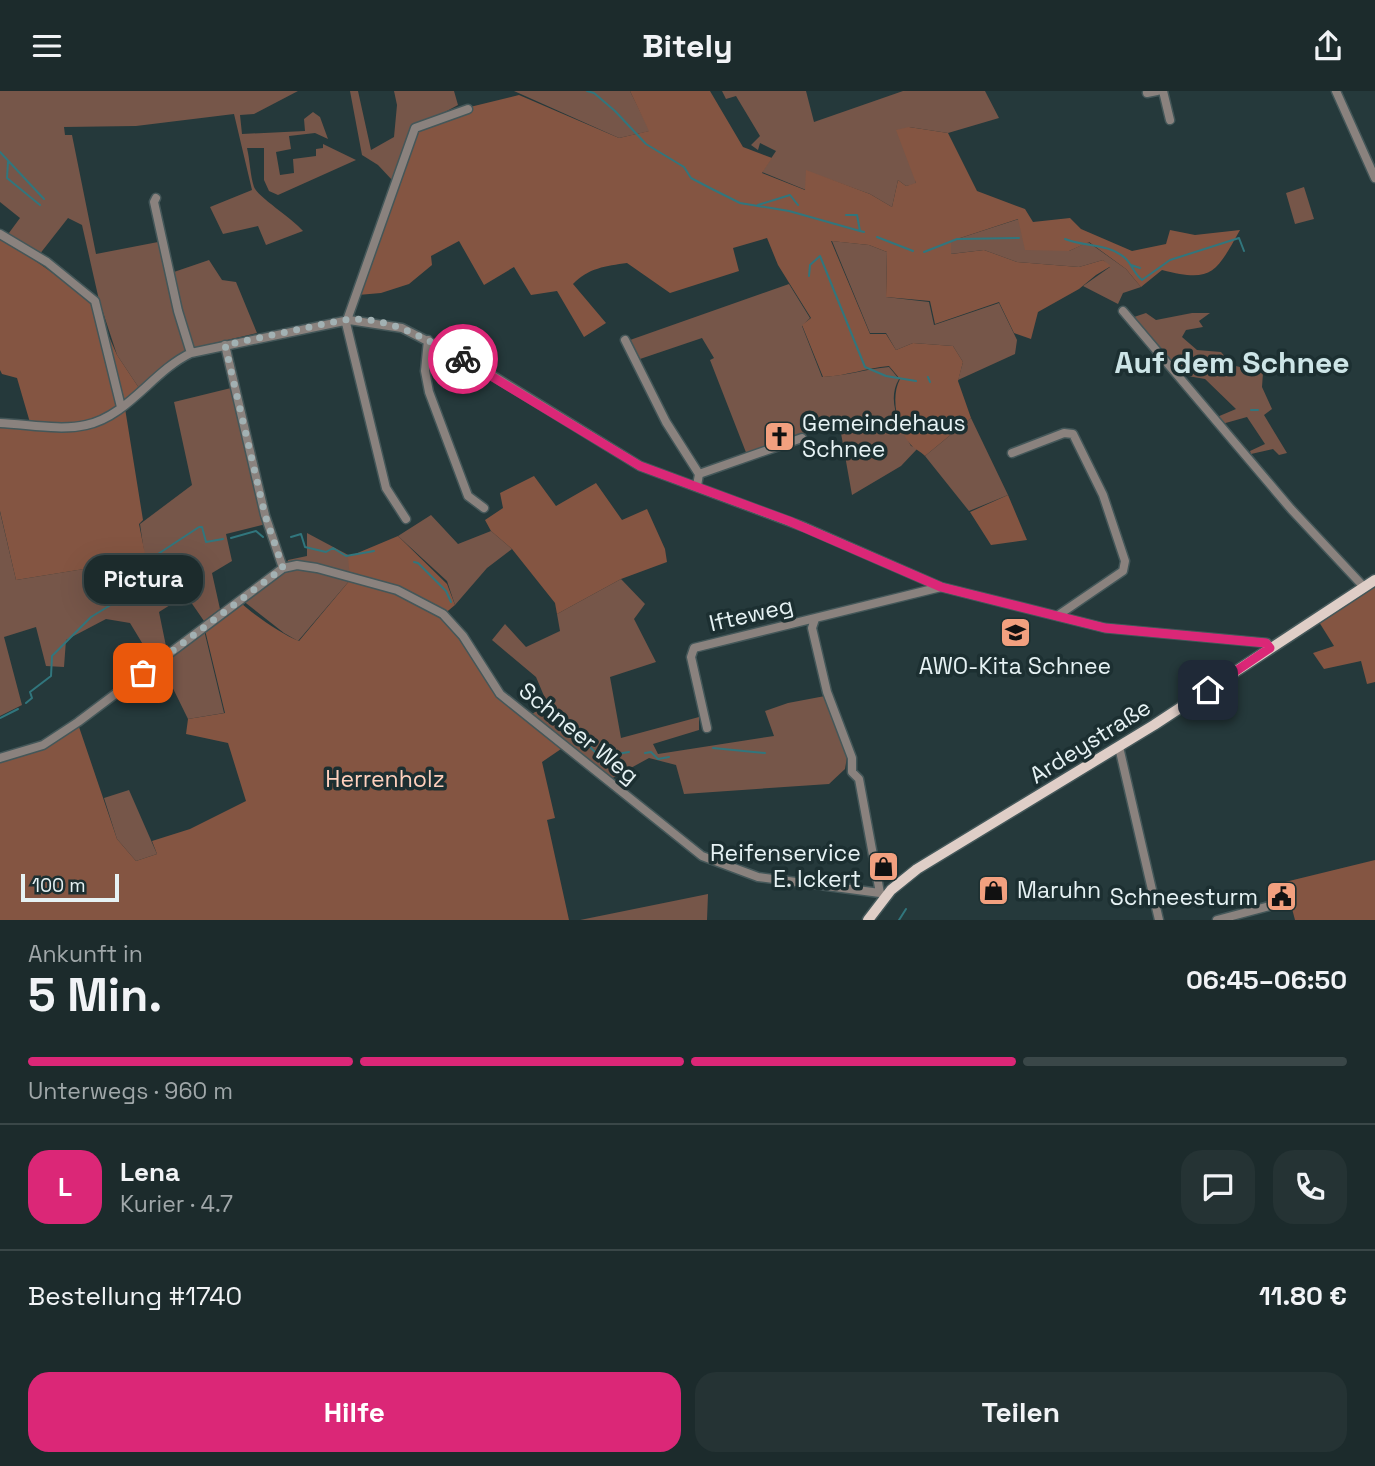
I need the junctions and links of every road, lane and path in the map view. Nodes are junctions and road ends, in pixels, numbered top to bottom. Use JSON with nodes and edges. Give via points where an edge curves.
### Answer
{"nodes":[{"id":1,"x":1157,"y":91,"type":"edge"},
{"id":2,"x":1163,"y":91,"type":"edge"},
{"id":3,"x":1336,"y":91,"type":"edge"},
{"id":4,"x":1147,"y":93,"type":"edge"},
{"id":5,"x":468,"y":109,"type":"dead end"},
{"id":6,"x":1170,"y":120,"type":"dead end"},
{"id":7,"x":1375,"y":178,"type":"edge"},
{"id":8,"x":156,"y":198,"type":"dead end"},
{"id":9,"x":0,"y":234,"type":"edge"},
{"id":10,"x":1124,"y":311,"type":"dead end"},
{"id":11,"x":349,"y":320,"type":"junction"},
{"id":12,"x":428,"y":340,"type":"junction"},
{"id":13,"x":625,"y":340,"type":"dead end"},
{"id":14,"x":225,"y":345,"type":"junction"},
{"id":15,"x":191,"y":352,"type":"junction"},
{"id":16,"x":121,"y":407,"type":"junction"},
{"id":17,"x":0,"y":423,"type":"edge"},
{"id":18,"x":802,"y":438,"type":"dead end"},
{"id":19,"x":1012,"y":453,"type":"dead end"},
{"id":20,"x":699,"y":474,"type":"junction"},
{"id":21,"x":697,"y":486,"type":"junction"},
{"id":22,"x":484,"y":508,"type":"dead end"},
{"id":23,"x":406,"y":519,"type":"dead end"},
{"id":24,"x":283,"y":568,"type":"junction"},
{"id":25,"x":1375,"y":580,"type":"edge"},
{"id":26,"x":941,"y":587,"type":"junction"},
{"id":27,"x":1364,"y":587,"type":"junction"},
{"id":28,"x":1056,"y":616,"type":"junction"},
{"id":29,"x":815,"y":619,"type":"junction"},
{"id":30,"x":1270,"y":648,"type":"junction"},
{"id":31,"x":707,"y":728,"type":"dead end"},
{"id":32,"x":1119,"y":747,"type":"junction"},
{"id":33,"x":0,"y":758,"type":"edge"},
{"id":34,"x":882,"y":895,"type":"junction"},
{"id":35,"x":1288,"y":901,"type":"dead end"},
{"id":36,"x":868,"y":920,"type":"edge"},
{"id":37,"x":1158,"y":920,"type":"edge"},
{"id":38,"x":1217,"y":920,"type":"edge"}],
"edges":[{"from":1,"to":4,"type":"street"},
{"from":2,"to":6,"type":"street"},
{"from":3,"to":7,"type":"street"},
{"from":5,"to":11,"type":"street","via":[[415,128]]},
{"from":8,"to":15,"type":"street","via":[[171,281]]},
{"from":9,"to":16,"type":"street","via":[[47,262],[95,301]]},
{"from":10,"to":27,"type":"street","via":[[1291,509]]},
{"from":11,"to":12,"type":"street","via":[[394,327]]},
{"from":11,"to":14,"type":"street"},
{"from":11,"to":23,"type":"street","via":[[346,323],[386,488]]},
{"from":12,"to":21,"type":"street","via":[[625,459]]},
{"from":12,"to":22,"type":"street","via":[[425,371],[429,392],[468,496]]},
{"from":13,"to":20,"type":"street","via":[[666,422]]},
{"from":14,"to":15,"type":"street"},
{"from":14,"to":24,"type":"street","via":[[262,502]]},
{"from":15,"to":16,"type":"street"},
{"from":16,"to":17,"type":"street","via":[[84,426]]},
{"from":18,"to":20,"type":"street"},
{"from":19,"to":28,"type":"street","via":[[1064,433],[1073,434],[1103,495],[1125,561],[1123,571]]},
{"from":20,"to":21,"type":"street"},
{"from":21,"to":26,"type":"street"},
{"from":24,"to":33,"type":"street","via":[[78,722],[43,745]]},
{"from":24,"to":34,"type":"street","name":"Schneer Weg","via":[[317,568],[397,590],[443,614],[463,636],[500,694],[702,856],[758,877]]},
{"from":25,"to":27,"type":"main road","name":"Ardeystraße"},
{"from":26,"to":28,"type":"street"},
{"from":26,"to":29,"type":"street"},
{"from":27,"to":30,"type":"main road","name":"Ardeystraße"},
{"from":28,"to":30,"type":"street","via":[[1126,631],[1196,634],[1266,643]]},
{"from":29,"to":31,"type":"street","name":"Ifteweg","via":[[692,650]]},
{"from":29,"to":34,"type":"street","via":[[812,628],[821,666],[852,758],[852,772],[859,779]]},
{"from":30,"to":32,"type":"main road","name":"Ardeystraße"},
{"from":32,"to":34,"type":"main road","name":"Ardeystraße","via":[[917,869]]},
{"from":32,"to":37,"type":"street"},
{"from":34,"to":36,"type":"main road","name":"Ardeystraße"},
{"from":35,"to":38,"type":"street"}]}
